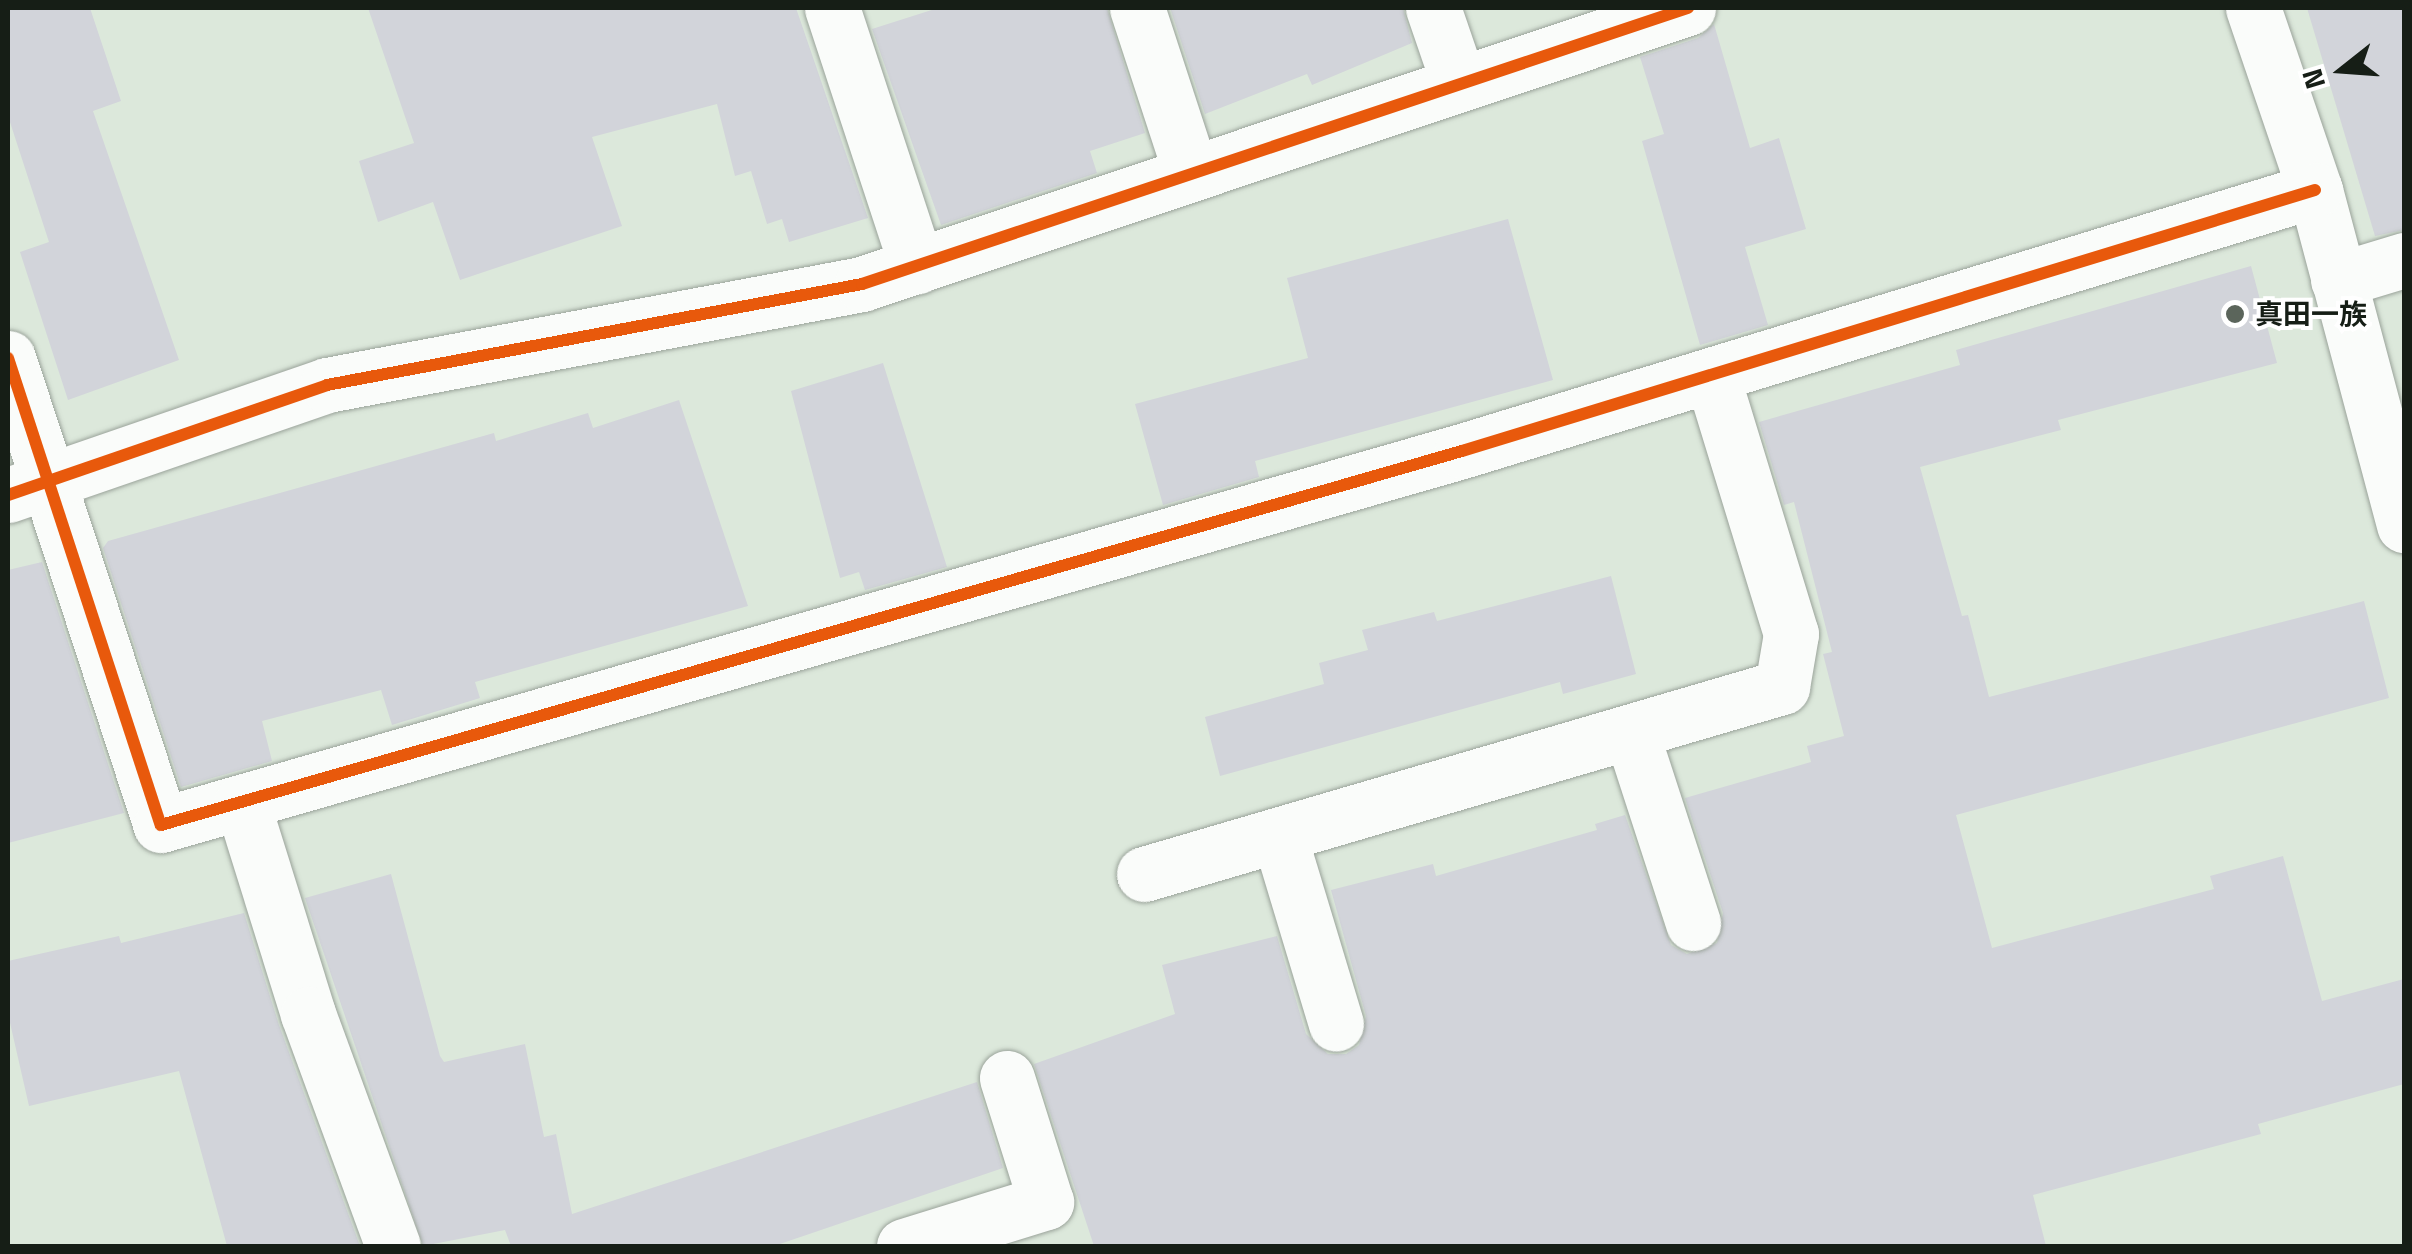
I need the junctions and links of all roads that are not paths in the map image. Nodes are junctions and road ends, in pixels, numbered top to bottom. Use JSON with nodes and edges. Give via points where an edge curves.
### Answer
{"nodes":[{"id":1,"x":832,"y":8,"type":"edge"},
{"id":2,"x":1137,"y":8,"type":"edge"},
{"id":3,"x":1433,"y":8,"type":"edge"},
{"id":4,"x":1688,"y":8,"type":"edge"},
{"id":5,"x":2253,"y":8,"type":"edge"},
{"id":6,"x":1459,"y":84,"type":"junction"},
{"id":7,"x":1192,"y":173,"type":"junction"},
{"id":8,"x":2315,"y":190,"type":"junction"},
{"id":9,"x":2404,"y":260,"type":"edge"},
{"id":10,"x":917,"y":266,"type":"junction"},
{"id":11,"x":2338,"y":280,"type":"junction"},
{"id":12,"x":8,"y":358,"type":"edge"},
{"id":13,"x":1712,"y":374,"type":"junction"},
{"id":14,"x":30,"y":488,"type":"edge"},
{"id":15,"x":2404,"y":525,"type":"edge"},
{"id":16,"x":1631,"y":732,"type":"junction"},
{"id":17,"x":242,"y":802,"type":"junction"},
{"id":18,"x":1279,"y":834,"type":"junction"},
{"id":19,"x":1144,"y":874,"type":"dead end"},
{"id":20,"x":1692,"y":924,"type":"dead end"},
{"id":21,"x":1336,"y":1024,"type":"dead end"},
{"id":22,"x":1007,"y":1078,"type":"dead end"},
{"id":23,"x":393,"y":1246,"type":"edge"},
{"id":24,"x":904,"y":1246,"type":"edge"}],
"edges":[{"from":1,"to":10,"type":"street"},
{"from":2,"to":7,"type":"street"},
{"from":3,"to":6,"type":"street"},
{"from":4,"to":6,"type":"street"},
{"from":5,"to":8,"type":"street"},
{"from":6,"to":7,"type":"street"},
{"from":7,"to":10,"type":"street"},
{"from":8,"to":11,"type":"street"},
{"from":8,"to":13,"type":"street"},
{"from":9,"to":11,"type":"street"},
{"from":10,"to":14,"type":"street","via":[[862,284],[326,385]]},
{"from":11,"to":15,"type":"street"},
{"from":12,"to":14,"type":"street"},
{"from":13,"to":16,"type":"street","via":[[1791,634],[1782,687]]},
{"from":13,"to":17,"type":"street"},
{"from":14,"to":17,"type":"street","via":[[161,825]]},
{"from":16,"to":18,"type":"street"},
{"from":16,"to":20,"type":"street"},
{"from":17,"to":23,"type":"street","via":[[308,1014]]},
{"from":18,"to":19,"type":"street"},
{"from":18,"to":21,"type":"street"},
{"from":22,"to":24,"type":"street","via":[[1046,1202]]}]}
